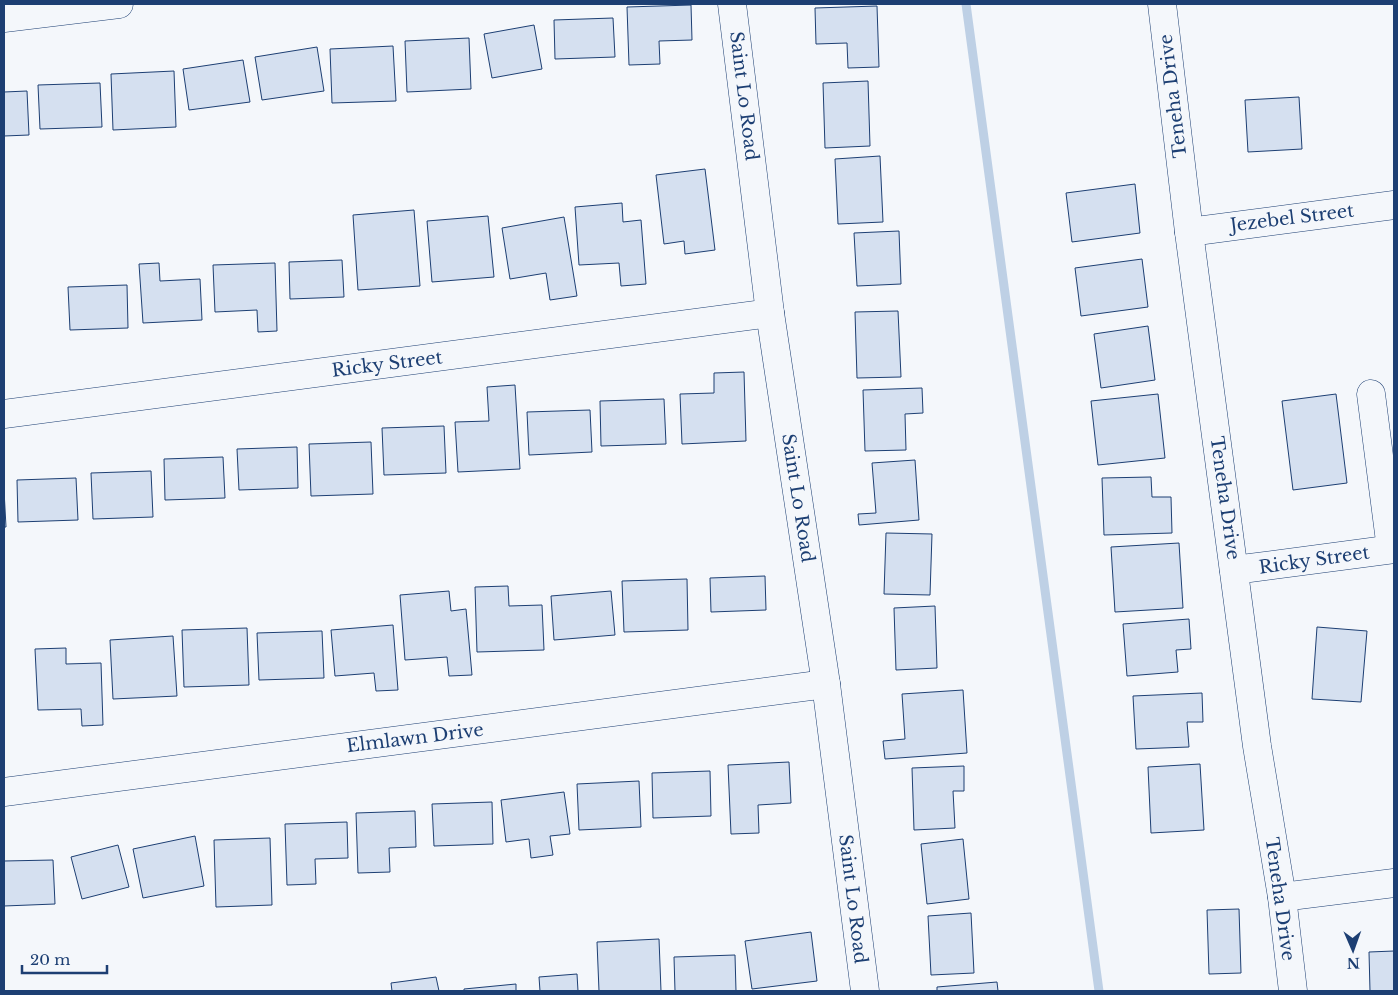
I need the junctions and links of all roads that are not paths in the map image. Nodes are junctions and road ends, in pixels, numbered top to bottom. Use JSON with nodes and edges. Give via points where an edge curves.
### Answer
{"nodes":[{"id":1,"x":119,"y":4,"type":"edge"},
{"id":2,"x":732,"y":4,"type":"edge"},
{"id":3,"x":1162,"y":4,"type":"edge"},
{"id":4,"x":4,"y":18,"type":"edge"},
{"id":5,"x":1394,"y":205,"type":"edge"},
{"id":6,"x":1189,"y":232,"type":"junction"},
{"id":7,"x":770,"y":313,"type":"junction"},
{"id":8,"x":1371,"y":394,"type":"dead end"},
{"id":9,"x":4,"y":414,"type":"edge"},
{"id":10,"x":1393,"y":549,"type":"edge"},
{"id":11,"x":1234,"y":570,"type":"junction"},
{"id":12,"x":826,"y":684,"type":"junction"},
{"id":13,"x":4,"y":792,"type":"edge"},
{"id":14,"x":1394,"y":883,"type":"edge"},
{"id":15,"x":1282,"y":897,"type":"junction"},
{"id":16,"x":865,"y":991,"type":"edge"},
{"id":17,"x":1293,"y":991,"type":"edge"}],
"edges":[{"from":1,"to":4,"type":"street"},
{"from":2,"to":7,"type":"street","name":"Saint Lo Road"},
{"from":3,"to":6,"type":"street","name":"Teneha Drive"},
{"from":5,"to":6,"type":"street","name":"Jezebel Street"},
{"from":6,"to":11,"type":"street","name":"Teneha Drive"},
{"from":7,"to":9,"type":"street","name":"Ricky Street"},
{"from":7,"to":12,"type":"street","name":"Saint Lo Road"},
{"from":8,"to":10,"type":"street"},
{"from":10,"to":11,"type":"street","name":"Ricky Street"},
{"from":11,"to":15,"type":"street","name":"Teneha Drive","via":[[1257,746]]},
{"from":12,"to":13,"type":"street","name":"Elmlawn Drive"},
{"from":12,"to":16,"type":"street","name":"Saint Lo Road"},
{"from":14,"to":15,"type":"street"},
{"from":15,"to":17,"type":"street","name":"Teneha Drive"}]}
